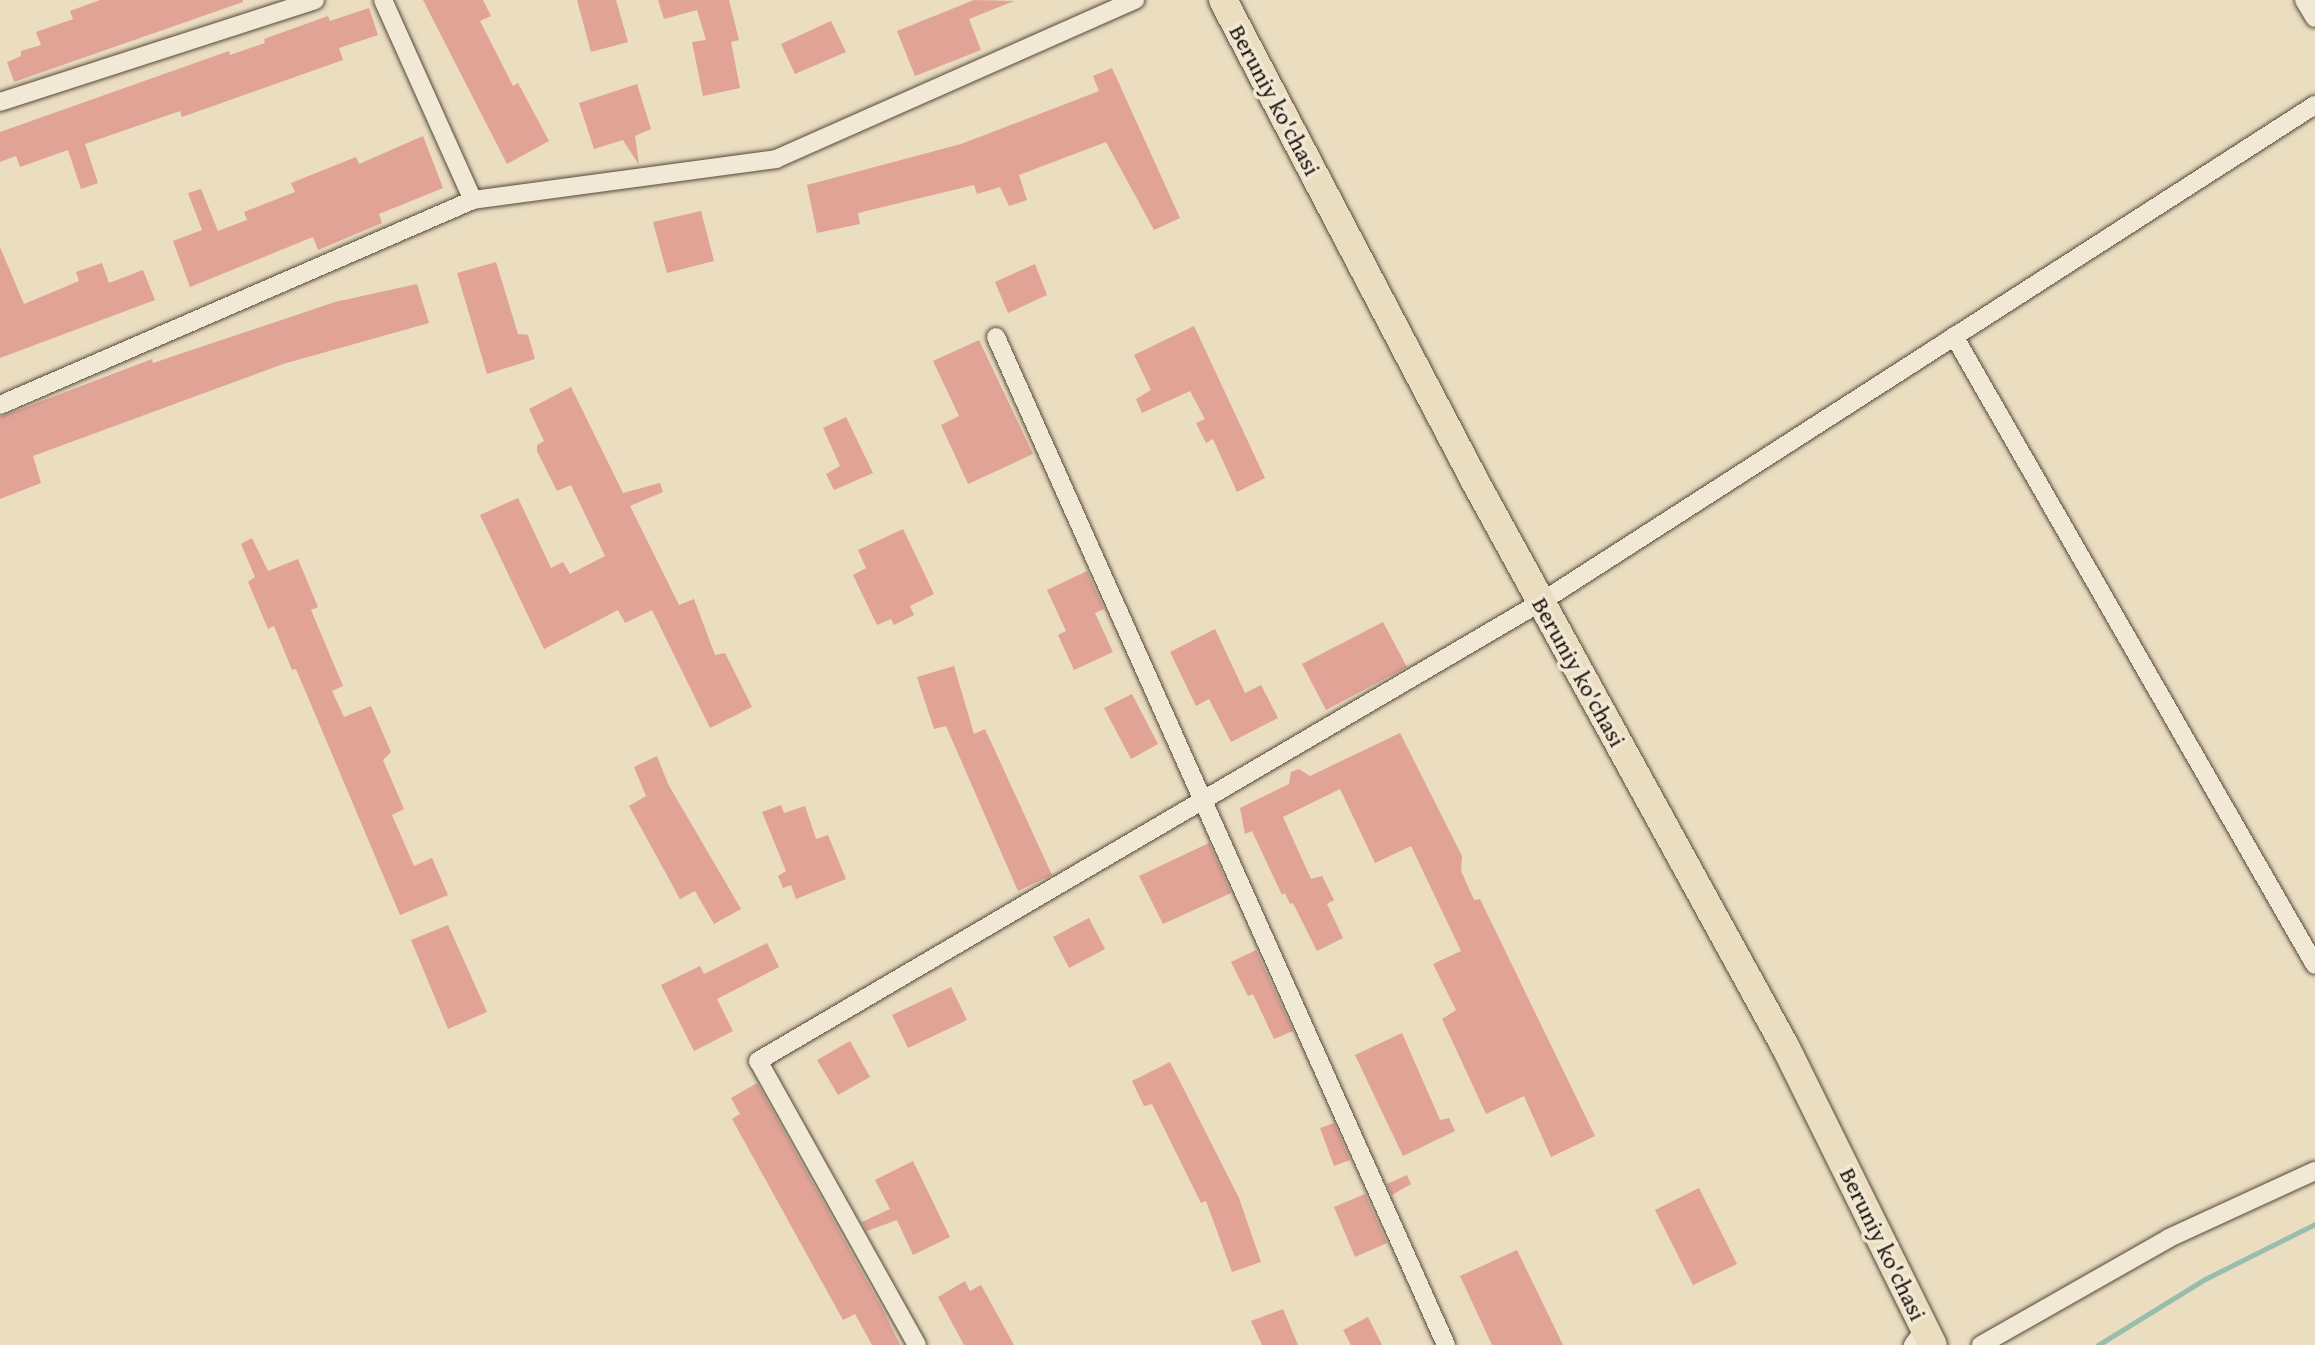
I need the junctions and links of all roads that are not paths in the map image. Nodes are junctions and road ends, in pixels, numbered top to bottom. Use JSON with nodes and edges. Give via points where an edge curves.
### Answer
{"nodes":[{"id":1,"x":315,"y":0,"type":"edge"},
{"id":2,"x":383,"y":0,"type":"edge"},
{"id":3,"x":1135,"y":0,"type":"edge"},
{"id":4,"x":1223,"y":0,"type":"edge"},
{"id":5,"x":2304,"y":0,"type":"edge"},
{"id":6,"x":2315,"y":18,"type":"edge"},
{"id":7,"x":0,"y":102,"type":"edge"},
{"id":8,"x":2315,"y":105,"type":"edge"},
{"id":9,"x":473,"y":200,"type":"junction"},
{"id":10,"x":1954,"y":336,"type":"junction"},
{"id":11,"x":996,"y":337,"type":"dead end"},
{"id":12,"x":0,"y":405,"type":"edge"},
{"id":13,"x":1541,"y":602,"type":"junction"},
{"id":14,"x":1202,"y":800,"type":"junction"},
{"id":15,"x":2315,"y":965,"type":"edge"},
{"id":16,"x":2315,"y":1171,"type":"edge"},
{"id":17,"x":1924,"y":1340,"type":"edge"},
{"id":18,"x":917,"y":1345,"type":"edge"},
{"id":19,"x":1446,"y":1345,"type":"edge"},
{"id":20,"x":1981,"y":1345,"type":"edge"}],
"edges":[{"from":1,"to":7,"type":"street"},
{"from":2,"to":9,"type":"street"},
{"from":3,"to":9,"type":"street","via":[[776,159]]},
{"from":4,"to":13,"type":"main road","name":"Beruniy ko'chasi"},
{"from":5,"to":6,"type":"street"},
{"from":8,"to":10,"type":"street"},
{"from":9,"to":12,"type":"street"},
{"from":10,"to":13,"type":"street"},
{"from":10,"to":15,"type":"street"},
{"from":11,"to":14,"type":"street"},
{"from":13,"to":14,"type":"street"},
{"from":13,"to":17,"type":"main road","name":"Beruniy ko'chasi","via":[[1786,1048]]},
{"from":14,"to":18,"type":"street","via":[[758,1061]]},
{"from":14,"to":19,"type":"street"},
{"from":16,"to":20,"type":"street","via":[[2169,1238]]}]}
